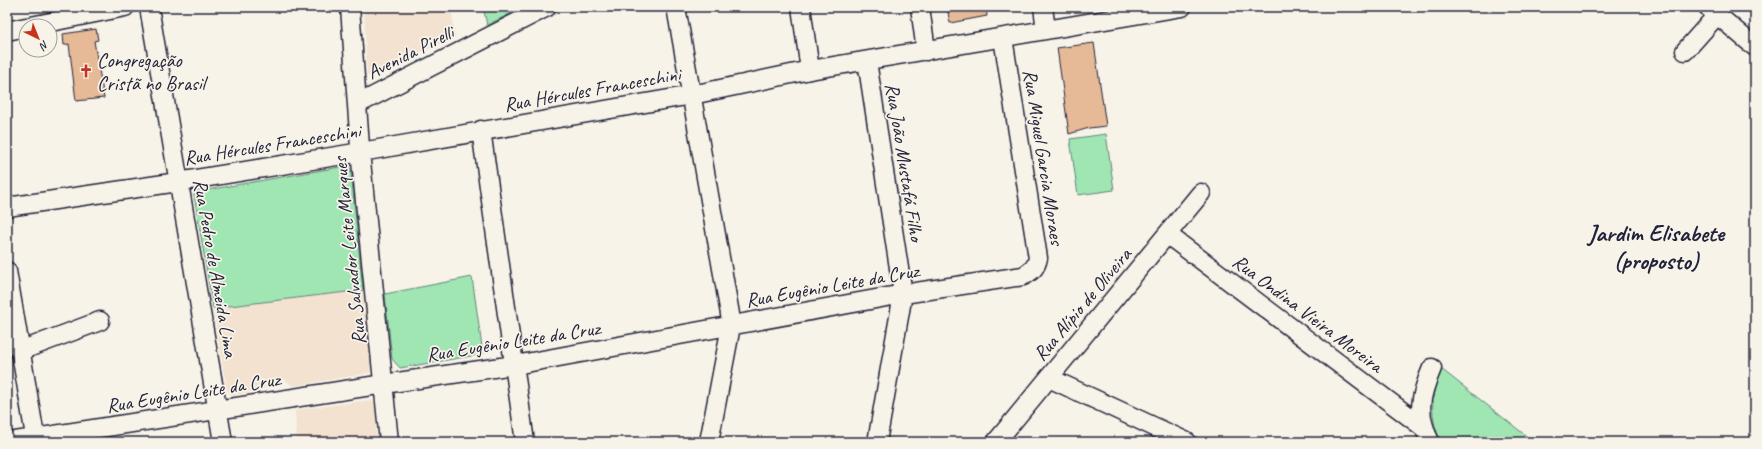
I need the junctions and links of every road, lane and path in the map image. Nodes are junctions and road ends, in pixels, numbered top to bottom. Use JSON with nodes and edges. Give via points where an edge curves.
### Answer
{"nodes":[{"id":1,"x":124,"y":7,"type":"edge"},
{"id":2,"x":149,"y":7,"type":"edge"},
{"id":3,"x":350,"y":7,"type":"edge"},
{"id":4,"x":547,"y":7,"type":"edge"},
{"id":5,"x":676,"y":7,"type":"edge"},
{"id":6,"x":800,"y":7,"type":"edge"},
{"id":7,"x":920,"y":7,"type":"edge"},
{"id":8,"x":1043,"y":7,"type":"edge"},
{"id":9,"x":1182,"y":7,"type":"edge"},
{"id":10,"x":1164,"y":8,"type":"edge"},
{"id":11,"x":1714,"y":10,"type":"edge"},
{"id":12,"x":58,"y":20,"type":"edge"},
{"id":13,"x":18,"y":29,"type":"edge"},
{"id":14,"x":1046,"y":30,"type":"junction"},
{"id":15,"x":7,"y":31,"type":"edge"},
{"id":16,"x":1003,"y":38,"type":"junction"},
{"id":17,"x":1755,"y":47,"type":"edge"},
{"id":18,"x":926,"y":51,"type":"junction"},
{"id":19,"x":1685,"y":52,"type":"dead end"},
{"id":20,"x":867,"y":61,"type":"junction"},
{"id":21,"x":810,"y":70,"type":"junction"},
{"id":22,"x":692,"y":95,"type":"junction"},
{"id":23,"x":358,"y":104,"type":"junction"},
{"id":24,"x":481,"y":130,"type":"junction"},
{"id":25,"x":361,"y":152,"type":"junction"},
{"id":26,"x":178,"y":182,"type":"junction"},
{"id":27,"x":1201,"y":193,"type":"dead end"},
{"id":28,"x":7,"y":207,"type":"edge"},
{"id":29,"x":1168,"y":235,"type":"junction"},
{"id":30,"x":7,"y":271,"type":"edge"},
{"id":31,"x":1023,"y":276,"type":"joint"},
{"id":32,"x":903,"y":294,"type":"junction"},
{"id":33,"x":100,"y":321,"type":"dead end"},
{"id":34,"x":731,"y":326,"type":"junction"},
{"id":35,"x":20,"y":351,"type":"junction"},
{"id":36,"x":514,"y":365,"type":"junction"},
{"id":37,"x":1432,"y":368,"type":"dead end"},
{"id":38,"x":1049,"y":378,"type":"junction"},
{"id":39,"x":384,"y":384,"type":"junction"},
{"id":40,"x":1425,"y":386,"type":"junction"},
{"id":41,"x":1392,"y":404,"type":"junction"},
{"id":42,"x":218,"y":410,"type":"junction"},
{"id":43,"x":1426,"y":435,"type":"edge"},
{"id":44,"x":35,"y":440,"type":"edge"},
{"id":45,"x":9,"y":442,"type":"edge"},
{"id":46,"x":223,"y":442,"type":"edge"},
{"id":47,"x":389,"y":442,"type":"edge"},
{"id":48,"x":524,"y":442,"type":"edge"},
{"id":49,"x":709,"y":442,"type":"edge"},
{"id":50,"x":877,"y":442,"type":"edge"},
{"id":51,"x":996,"y":442,"type":"edge"},
{"id":52,"x":1187,"y":442,"type":"edge"}],
"edges":[{"from":1,"to":12,"type":"street"},
{"from":2,"to":26,"type":"street","name":"Rua Pedro de Almeida Lima"},
{"from":3,"to":23,"type":"street","name":"Rua Salvador Leite Marques"},
{"from":4,"to":23,"type":"street","name":"Avenida Pirelli"},
{"from":5,"to":22,"type":"street"},
{"from":6,"to":21,"type":"street"},
{"from":7,"to":18,"type":"street"},
{"from":8,"to":14,"type":"street"},
{"from":9,"to":10,"type":"street","name":"Rua Hércules Franceschini"},
{"from":10,"to":14,"type":"street","name":"Rua Hércules Franceschini"},
{"from":11,"to":17,"type":"street"},
{"from":11,"to":19,"type":"street"},
{"from":13,"to":15,"type":"street"},
{"from":14,"to":16,"type":"street","name":"Rua Hércules Franceschini"},
{"from":16,"to":18,"type":"street","name":"Rua Hércules Franceschini"},
{"from":16,"to":31,"type":"street","name":"Rua Miguel Garcia Moraes","via":[[1038,258],[1036,267]]},
{"from":18,"to":20,"type":"street","name":"Rua Hércules Franceschini"},
{"from":20,"to":21,"type":"street","name":"Rua Hércules Franceschini"},
{"from":20,"to":32,"type":"street","name":"Rua João Mustafá Filho"},
{"from":21,"to":22,"type":"street","name":"Rua Hércules Franceschini"},
{"from":22,"to":24,"type":"street","name":"Rua Hércules Franceschini"},
{"from":22,"to":34,"type":"street"},
{"from":23,"to":25,"type":"street","name":"Rua Salvador Leite Marques"},
{"from":24,"to":25,"type":"street","name":"Rua Hércules Franceschini"},
{"from":24,"to":36,"type":"street"},
{"from":25,"to":26,"type":"street","name":"Rua Hércules Franceschini"},
{"from":25,"to":39,"type":"street","name":"Rua Salvador Leite Marques"},
{"from":26,"to":28,"type":"street","name":"Rua Hércules Franceschini"},
{"from":26,"to":42,"type":"street","name":"Rua Pedro de Almeida Lima"},
{"from":27,"to":29,"type":"street","name":"Rua Alípio de Oliveira"},
{"from":29,"to":38,"type":"street","name":"Rua Alípio de Oliveira"},
{"from":29,"to":41,"type":"street","name":"Rua Ondina Vieira Moreira"},
{"from":30,"to":35,"type":"street"},
{"from":31,"to":32,"type":"street","name":"Rua Eugênio Leite da Cruz"},
{"from":32,"to":34,"type":"street","name":"Rua Eugênio Leite da Cruz"},
{"from":32,"to":50,"type":"street","name":"Rua João Mustafá Filho"},
{"from":33,"to":35,"type":"street"},
{"from":34,"to":36,"type":"street","name":"Rua Eugênio Leite da Cruz"},
{"from":34,"to":49,"type":"street"},
{"from":35,"to":44,"type":"street"},
{"from":36,"to":39,"type":"street","name":"Rua Eugênio Leite da Cruz"},
{"from":36,"to":48,"type":"street"},
{"from":37,"to":40,"type":"street"},
{"from":38,"to":51,"type":"street","name":"Rua Alípio de Oliveira"},
{"from":38,"to":52,"type":"street"},
{"from":39,"to":42,"type":"street","name":"Rua Eugênio Leite da Cruz"},
{"from":39,"to":47,"type":"street","name":"Rua Salvador Leite Marques"},
{"from":40,"to":41,"type":"street","via":[[1413,397]]},
{"from":40,"to":43,"type":"street","via":[[1421,405]]},
{"from":41,"to":43,"type":"street","name":"Rua Ondina Vieira Moreira"},
{"from":42,"to":44,"type":"street","name":"Rua Eugênio Leite da Cruz"},
{"from":42,"to":46,"type":"street","name":"Rua Pedro de Almeida Lima"},
{"from":44,"to":45,"type":"street","name":"Rua Eugênio Leite da Cruz"}]}
